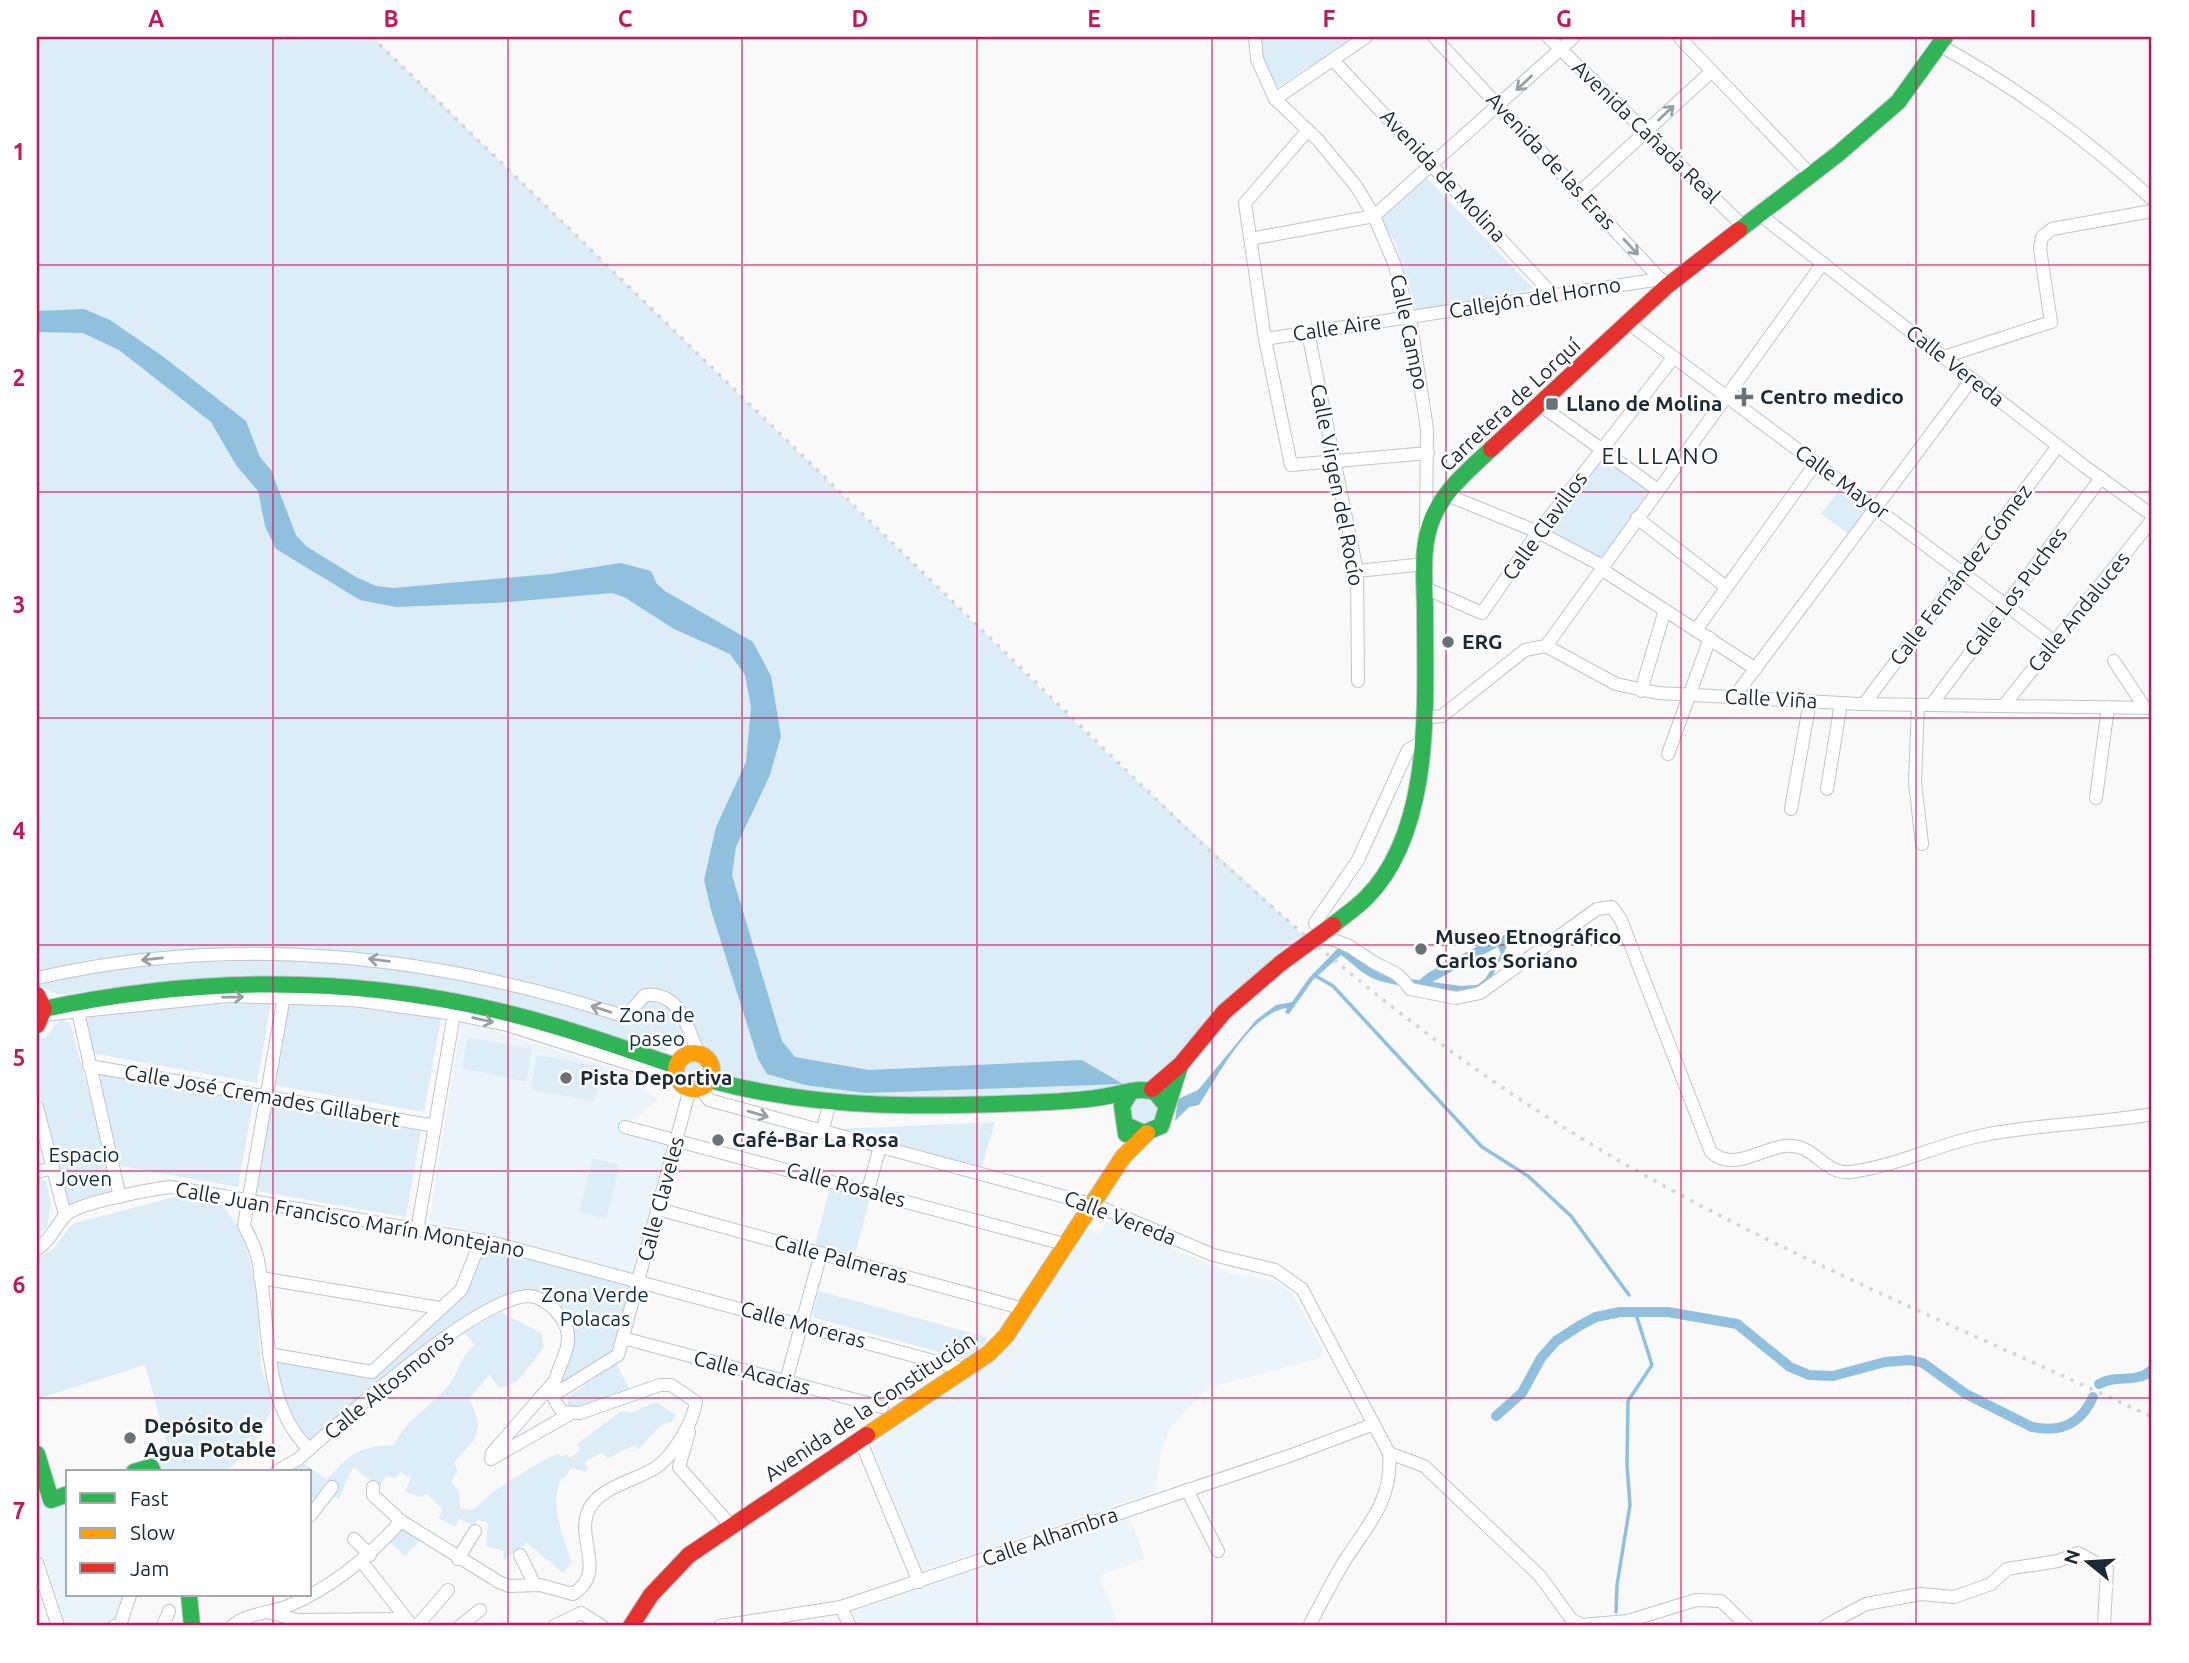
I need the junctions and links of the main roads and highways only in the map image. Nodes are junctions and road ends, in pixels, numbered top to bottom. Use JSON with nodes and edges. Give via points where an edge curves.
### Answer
{"nodes":[{"id":1,"x":1942,"y":41,"type":"edge"},
{"id":2,"x":40,"y":1011,"type":"edge"},
{"id":3,"x":1181,"y":1064,"type":"junction"},
{"id":4,"x":691,"y":1080,"type":"junction"},
{"id":5,"x":1152,"y":1089,"type":"junction"},
{"id":6,"x":1131,"y":1091,"type":"junction"},
{"id":7,"x":1086,"y":1099,"type":"junction"},
{"id":8,"x":1166,"y":1105,"type":"junction"},
{"id":9,"x":1124,"y":1120,"type":"junction"},
{"id":10,"x":1147,"y":1133,"type":"junction"},
{"id":11,"x":1123,"y":1157,"type":"junction"},
{"id":12,"x":37,"y":1454,"type":"edge"},
{"id":13,"x":66,"y":1495,"type":"edge"},
{"id":14,"x":44,"y":1501,"type":"edge"},
{"id":15,"x":189,"y":1596,"type":"edge"},
{"id":16,"x":192,"y":1626,"type":"edge"},
{"id":17,"x":631,"y":1626,"type":"edge"}],
"edges":[{"from":1,"to":3,"type":"main road","name":"Carretera de Lorquí","bridge":true,"via":[[1898,102],[1744,227],[1664,283],[1447,495],[1433,518],[1425,546],[1422,742],[1413,808],[1401,842],[1367,894],[1224,1012]]},
{"from":2,"to":4,"type":"main road","via":[[104,996],[206,986],[362,989],[507,1013]]},
{"from":3,"to":5,"type":"main road"},
{"from":3,"to":8,"type":"main road"},
{"from":4,"to":4,"type":"main road","via":[[684,1056],[699,1054],[710,1064]]},
{"from":4,"to":7,"type":"main road","via":[[829,1105],[897,1108]]},
{"from":5,"to":6,"type":"main road"},
{"from":5,"to":8,"type":"main road"},
{"from":6,"to":7,"type":"main road"},
{"from":6,"to":9,"type":"main road","via":[[1122,1103]]},
{"from":7,"to":9,"type":"main road","via":[[1112,1107]]},
{"from":8,"to":10,"type":"main road","via":[[1161,1126]]},
{"from":9,"to":10,"type":"main road","via":[[1132,1130]]},
{"from":9,"to":11,"type":"main road"},
{"from":10,"to":11,"type":"main road"},
{"from":11,"to":17,"type":"main road","name":"Avenida de la Constitución","via":[[1006,1336],[967,1370],[689,1555]]},
{"from":12,"to":14,"type":"main road"},
{"from":13,"to":14,"type":"main road"},
{"from":15,"to":16,"type":"main road"}]}
